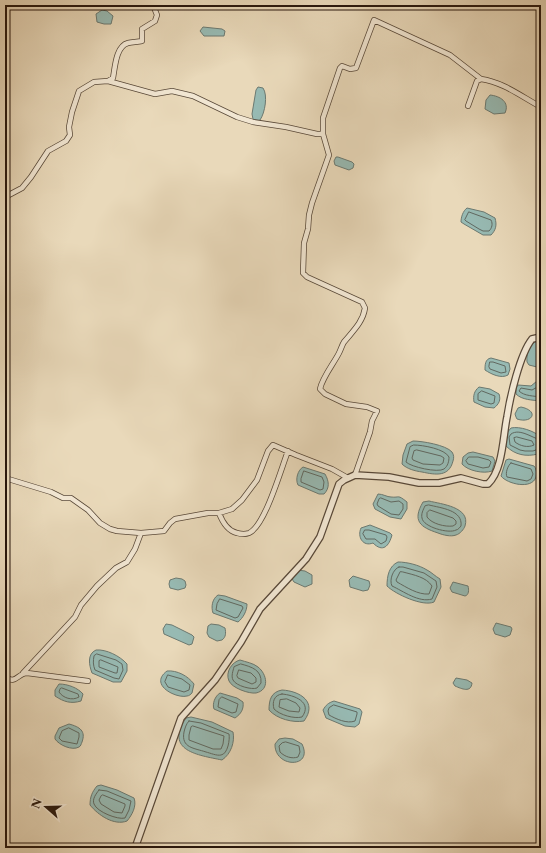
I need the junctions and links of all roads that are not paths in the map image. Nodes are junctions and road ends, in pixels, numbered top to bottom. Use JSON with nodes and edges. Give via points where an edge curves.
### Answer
{"nodes":[{"id":1,"x":153,"y":5,"type":"edge"},
{"id":2,"x":481,"y":79,"type":"junction"},
{"id":3,"x":108,"y":81,"type":"junction"},
{"id":4,"x":468,"y":106,"type":"dead end"},
{"id":5,"x":541,"y":107,"type":"edge"},
{"id":6,"x":323,"y":134,"type":"junction"},
{"id":7,"x":5,"y":197,"type":"edge"},
{"id":8,"x":541,"y":337,"type":"edge"},
{"id":9,"x":288,"y":451,"type":"junction"},
{"id":10,"x":355,"y":475,"type":"junction"},
{"id":11,"x":5,"y":478,"type":"edge"},
{"id":12,"x":348,"y":478,"type":"junction"},
{"id":13,"x":219,"y":513,"type":"junction"},
{"id":14,"x":141,"y":533,"type":"junction"},
{"id":15,"x":24,"y":673,"type":"junction"},
{"id":16,"x":5,"y":676,"type":"edge"},
{"id":17,"x":88,"y":682,"type":"dead end"},
{"id":18,"x":135,"y":848,"type":"edge"}],
"edges":[{"from":1,"to":3,"type":"street","via":[[157,15],[155,20],[142,29],[142,41],[127,43],[122,47],[118,53],[113,78]]},
{"from":2,"to":4,"type":"street"},
{"from":2,"to":5,"type":"street","via":[[513,91]]},
{"from":2,"to":6,"type":"street","via":[[450,56],[374,20],[356,68],[340,68],[323,118]]},
{"from":3,"to":6,"type":"street","via":[[155,94],[172,91],[193,96],[253,122]]},
{"from":3,"to":7,"type":"street","via":[[94,82],[78,91],[69,127],[70,135],[66,141],[48,151],[22,188]]},
{"from":6,"to":10,"type":"street","via":[[329,155],[309,215],[304,243],[303,274],[362,302],[365,308],[355,331],[343,343],[320,389],[346,404],[377,411]]},
{"from":8,"to":10,"type":"street","via":[[532,339],[529,343],[519,367],[497,470],[488,484],[461,478],[439,483],[419,483],[389,477]]},
{"from":9,"to":12,"type":"street"},
{"from":9,"to":13,"type":"street","via":[[276,445],[271,446],[257,480],[242,500],[232,509]]},
{"from":9,"to":13,"type":"street","via":[[268,506],[250,533],[243,535],[234,532],[226,526]]},
{"from":10,"to":12,"type":"street"},
{"from":11,"to":14,"type":"street","via":[[71,498],[110,529]]},
{"from":12,"to":18,"type":"street","via":[[339,484],[320,537],[306,559],[260,609],[216,680],[181,718]]},
{"from":13,"to":14,"type":"street","via":[[175,519],[164,531]]},
{"from":14,"to":15,"type":"street","via":[[127,562],[116,568],[97,586],[75,617]]},
{"from":15,"to":16,"type":"street","via":[[15,680]]},
{"from":15,"to":17,"type":"street"}]}
